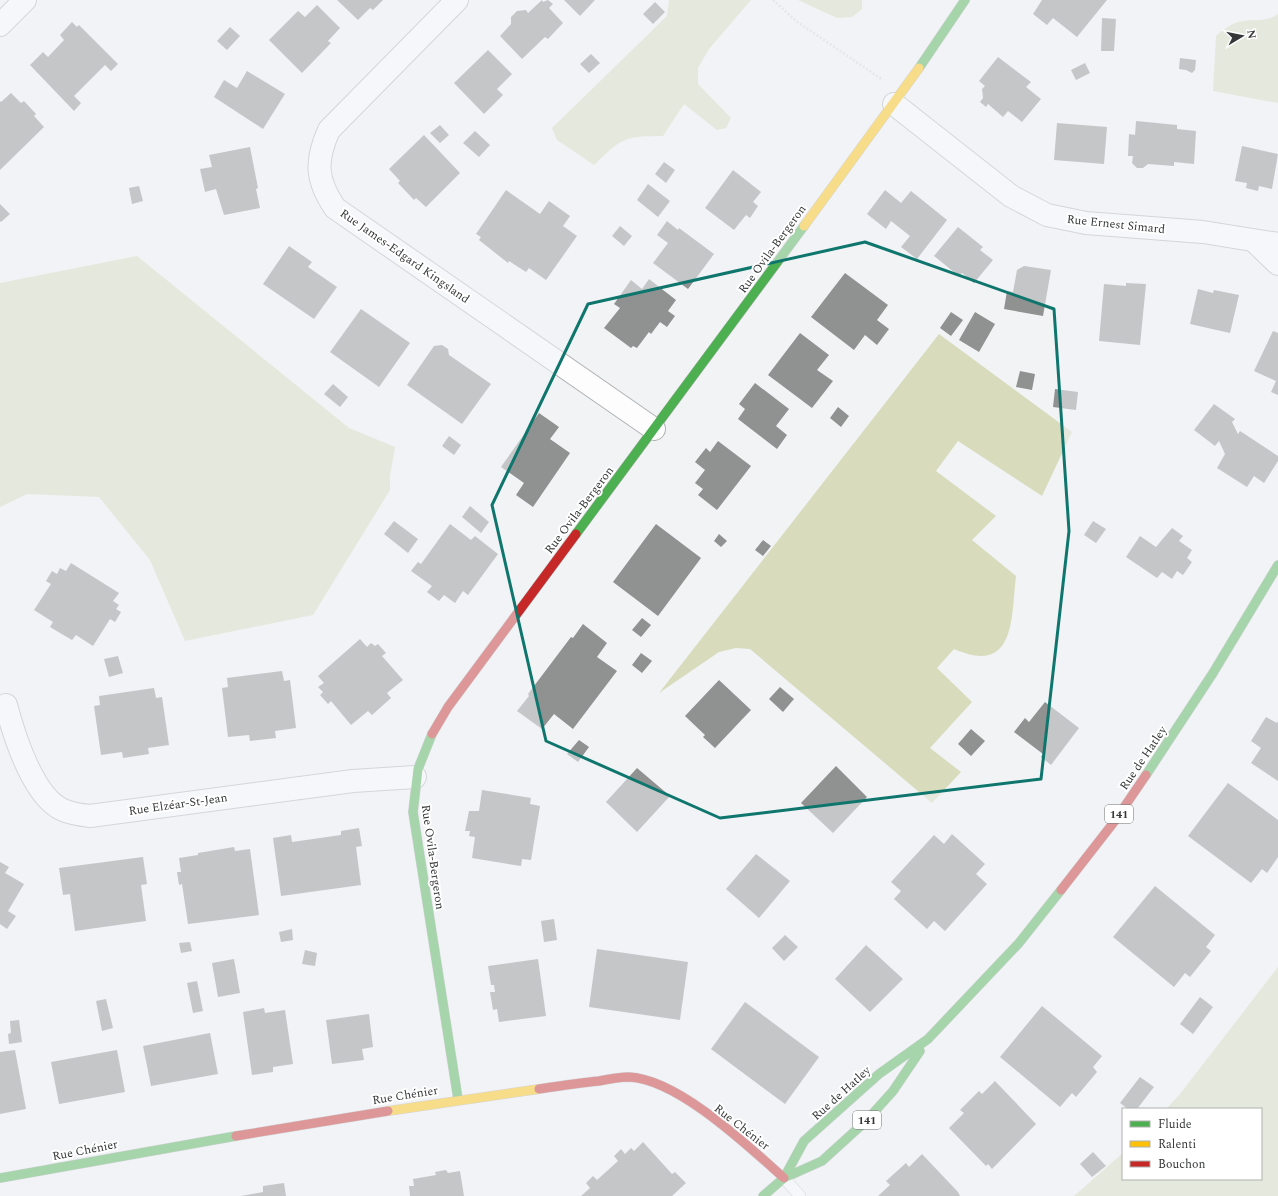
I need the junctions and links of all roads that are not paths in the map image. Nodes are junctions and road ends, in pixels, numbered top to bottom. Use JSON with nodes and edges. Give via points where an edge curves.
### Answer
{"nodes":[{"id":1,"x":25,"y":0,"type":"edge"},
{"id":2,"x":457,"y":0,"type":"edge"},
{"id":3,"x":965,"y":0,"type":"edge"},
{"id":4,"x":0,"y":25,"type":"edge"},
{"id":5,"x":898,"y":98,"type":"junction"},
{"id":6,"x":1254,"y":240,"type":"junction"},
{"id":7,"x":1278,"y":244,"type":"edge"},
{"id":8,"x":1278,"y":264,"type":"edge"},
{"id":9,"x":654,"y":429,"type":"junction"},
{"id":10,"x":1278,"y":566,"type":"edge"},
{"id":11,"x":6,"y":705,"type":"dead end"},
{"id":12,"x":415,"y":777,"type":"junction"},
{"id":13,"x":928,"y":1039,"type":"junction"},
{"id":14,"x":458,"y":1099,"type":"junction"},
{"id":15,"x":0,"y":1178,"type":"edge"},
{"id":16,"x":784,"y":1178,"type":"junction"},
{"id":17,"x":763,"y":1196,"type":"edge"},
{"id":18,"x":800,"y":1196,"type":"edge"}],
"edges":[{"from":1,"to":4,"type":"street"},
{"from":2,"to":9,"type":"street","name":"Rue James-Edgard Kingsland","via":[[329,130],[319,162],[320,178],[326,194],[335,208]]},
{"from":3,"to":5,"type":"street","name":"Rue Ovila-Bergeron"},
{"from":5,"to":6,"type":"street","name":"Rue Ernest Simard","via":[[1011,196],[1047,215],[1086,223],[1203,232]]},
{"from":5,"to":9,"type":"street","name":"Rue Ovila-Bergeron"},
{"from":6,"to":7,"type":"street","name":"Rue Ernest Simard"},
{"from":6,"to":8,"type":"street"},
{"from":9,"to":12,"type":"street","name":"Rue Ovila-Bergeron","via":[[448,707],[426,743]]},
{"from":10,"to":13,"type":"street","name":"Rue de Hatley","number":"141","via":[[1213,673],[1114,822],[1018,943]]},
{"from":11,"to":12,"type":"street","name":"Rue Elzéar-St-Jean","via":[[23,756],[35,780],[50,801],[62,810],[76,815],[90,816],[353,781]]},
{"from":12,"to":14,"type":"street","name":"Rue Ovila-Bergeron","via":[[415,830]]},
{"from":13,"to":16,"type":"street","name":"Rue de Hatley","number":"141","via":[[879,1074],[804,1141]]},
{"from":13,"to":16,"type":"street","name":"Rue de Hatley","number":"141","via":[[893,1091],[866,1122],[822,1162]]},
{"from":14,"to":15,"type":"street","name":"Rue Chénier"},
{"from":14,"to":16,"type":"street","name":"Rue Chénier","via":[[610,1078],[646,1079],[679,1094],[743,1141]]},
{"from":16,"to":17,"type":"street","name":"Rue de Hatley","number":"141"},
{"from":16,"to":18,"type":"lane"}]}
